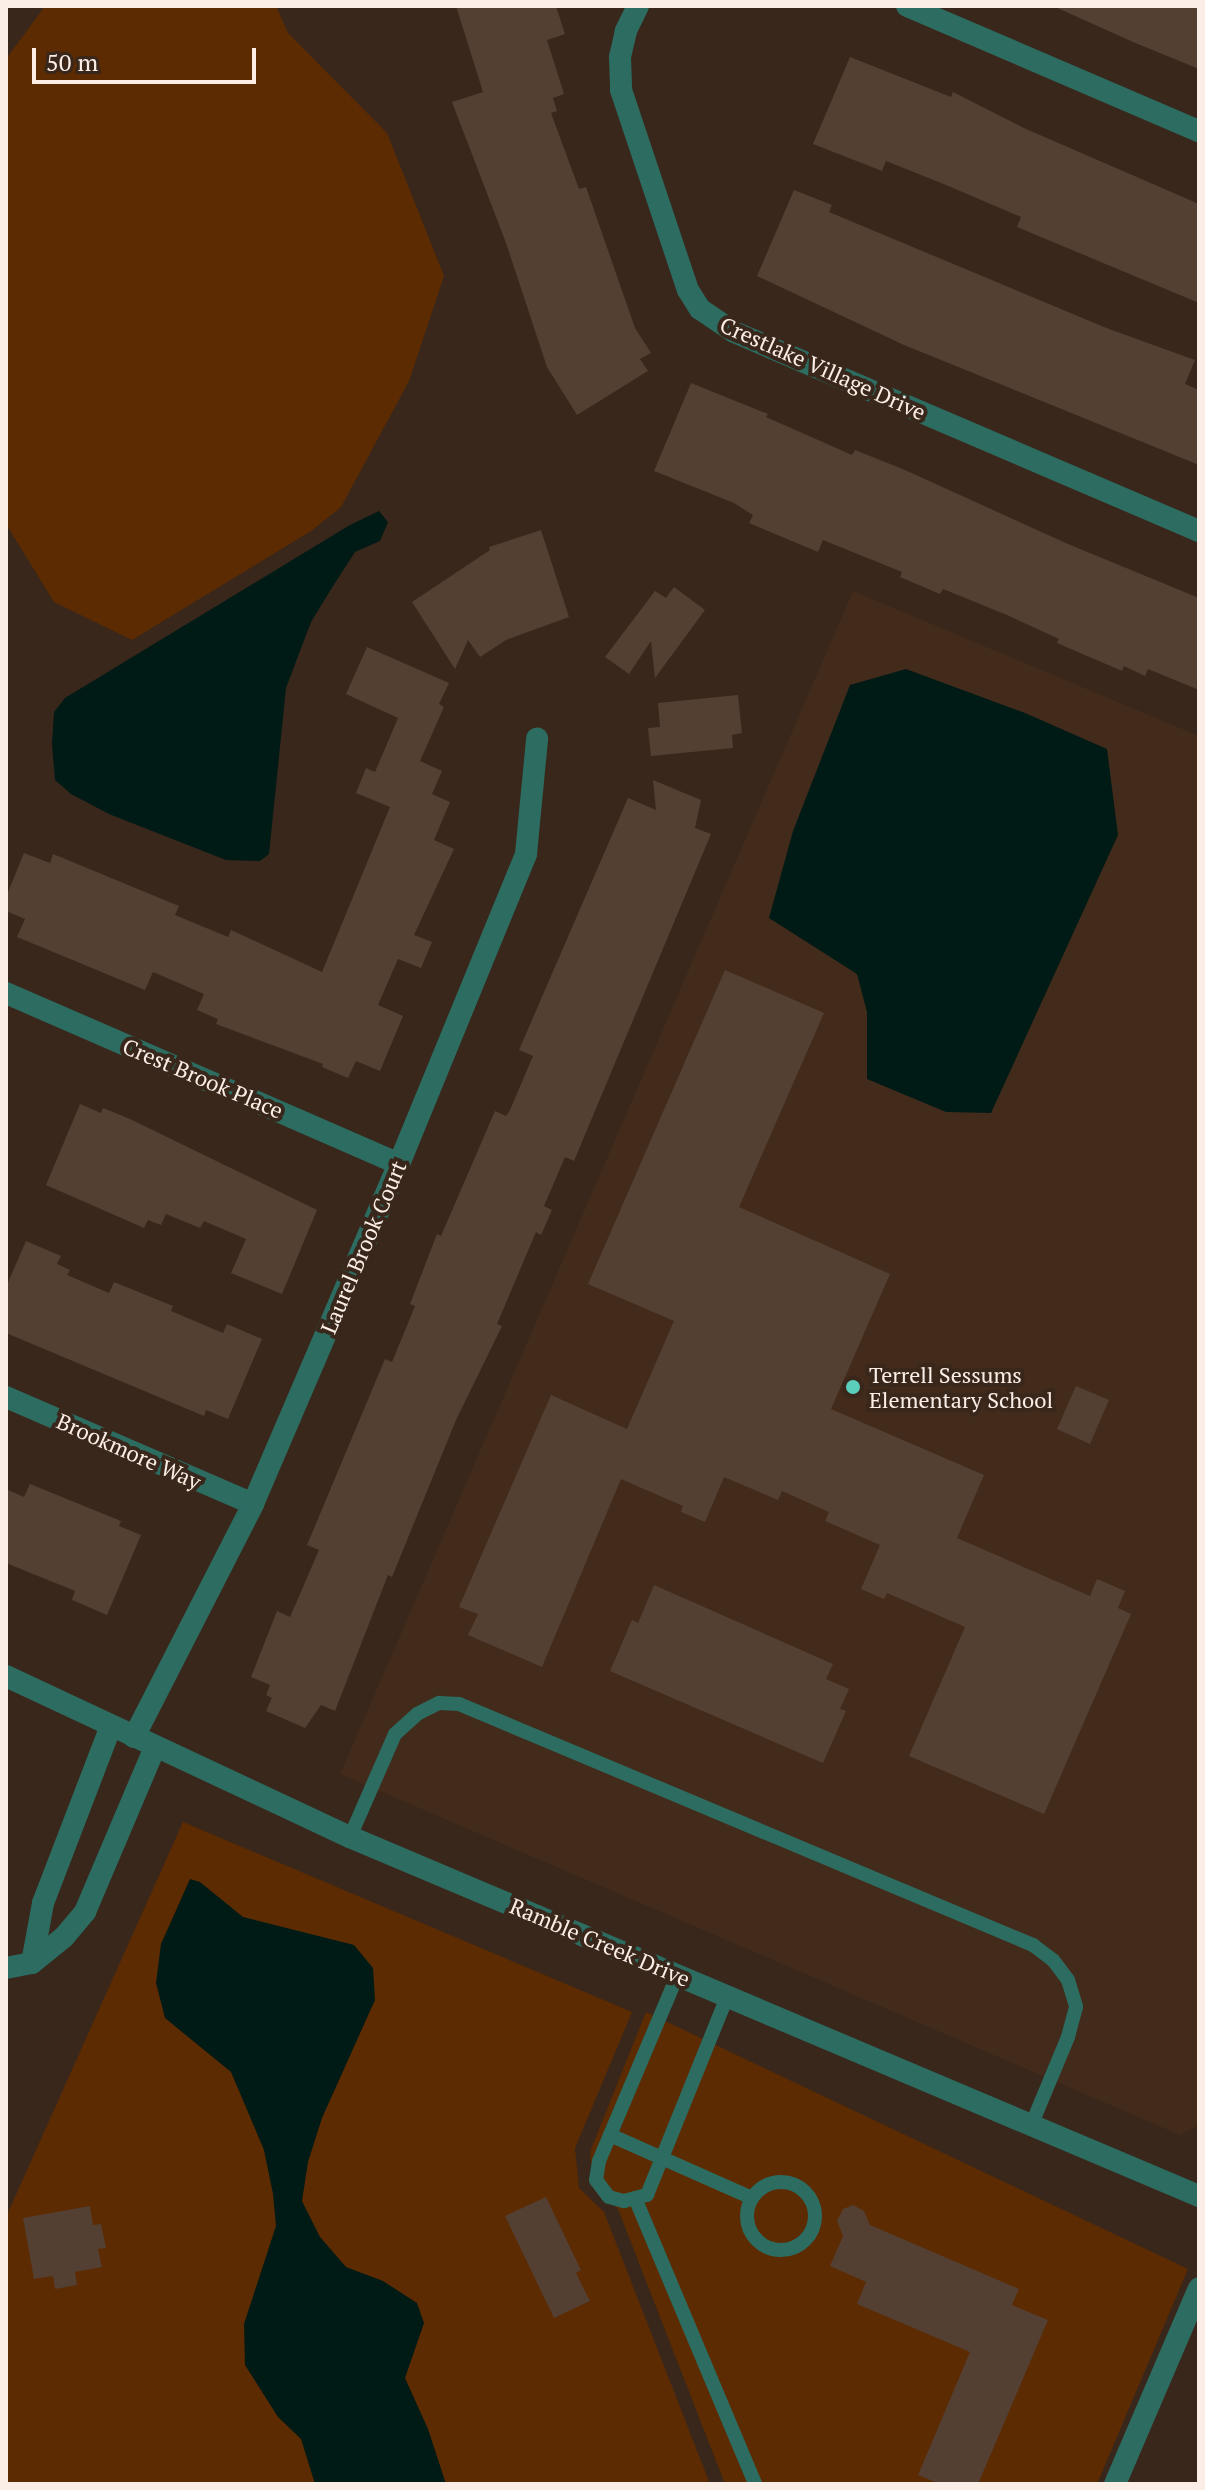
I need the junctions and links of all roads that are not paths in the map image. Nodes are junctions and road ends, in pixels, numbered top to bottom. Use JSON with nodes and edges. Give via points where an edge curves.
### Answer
{"nodes":[{"id":1,"x":638,"y":6,"type":"edge"},
{"id":2,"x":907,"y":6,"type":"edge"},
{"id":3,"x":1199,"y":131,"type":"edge"},
{"id":4,"x":1199,"y":531,"type":"edge"},
{"id":5,"x":537,"y":739,"type":"dead end"},
{"id":6,"x":6,"y":993,"type":"edge"},
{"id":7,"x":399,"y":1164,"type":"junction"},
{"id":8,"x":6,"y":1397,"type":"edge"},
{"id":9,"x":253,"y":1504,"type":"junction"},
{"id":10,"x":6,"y":1676,"type":"edge"},
{"id":11,"x":111,"y":1726,"type":"junction"},
{"id":12,"x":134,"y":1737,"type":"junction"},
{"id":13,"x":155,"y":1747,"type":"junction"},
{"id":14,"x":350,"y":1837,"type":"junction"},
{"id":15,"x":32,"y":1963,"type":"junction"},
{"id":16,"x":6,"y":1968,"type":"edge"},
{"id":17,"x":678,"y":1974,"type":"junction"},
{"id":18,"x":727,"y":1997,"type":"junction"},
{"id":19,"x":1031,"y":2126,"type":"junction"},
{"id":20,"x":610,"y":2135,"type":"junction"},
{"id":21,"x":664,"y":2159,"type":"junction"},
{"id":22,"x":1199,"y":2196,"type":"edge"},
{"id":23,"x":635,"y":2198,"type":"junction"},
{"id":24,"x":752,"y":2198,"type":"junction"},
{"id":25,"x":1199,"y":2288,"type":"edge"},
{"id":26,"x":755,"y":2484,"type":"edge"},
{"id":27,"x":1115,"y":2484,"type":"edge"}],
"edges":[{"from":1,"to":4,"type":"street","name":"Crestlake Village Drive","via":[[620,57],[621,90],[688,290],[700,309],[734,332]]},
{"from":2,"to":3,"type":"street"},
{"from":5,"to":7,"type":"street","name":"Laurel Brook Court","via":[[526,854]]},
{"from":6,"to":7,"type":"street","name":"Crest Brook Place"},
{"from":7,"to":9,"type":"street","name":"Laurel Brook Court"},
{"from":8,"to":9,"type":"street","name":"Brookmore Way"},
{"from":9,"to":12,"type":"street","name":"Laurel Brook Court"},
{"from":10,"to":11,"type":"street","name":"Ramble Creek Drive"},
{"from":11,"to":12,"type":"street","name":"Ramble Creek Drive"},
{"from":11,"to":15,"type":"street","via":[[43,1903]]},
{"from":12,"to":13,"type":"street","name":"Ramble Creek Drive"},
{"from":13,"to":14,"type":"street","name":"Ramble Creek Drive"},
{"from":13,"to":15,"type":"street","via":[[85,1912]]},
{"from":14,"to":17,"type":"street","name":"Ramble Creek Drive"},
{"from":14,"to":19,"type":"lane","via":[[395,1734],[439,1703],[459,1704],[1033,1945],[1068,1980],[1076,2007]]},
{"from":15,"to":16,"type":"street"},
{"from":17,"to":18,"type":"street","name":"Ramble Creek Drive"},
{"from":17,"to":20,"type":"lane"},
{"from":18,"to":19,"type":"street","name":"Ramble Creek Drive"},
{"from":18,"to":21,"type":"lane"},
{"from":19,"to":22,"type":"street","name":"Ramble Creek Drive"},
{"from":20,"to":21,"type":"lane"},
{"from":20,"to":23,"type":"lane","via":[[596,2180],[609,2197]]},
{"from":21,"to":23,"type":"lane","via":[[647,2195]]},
{"from":21,"to":24,"type":"lane"},
{"from":23,"to":26,"type":"lane"},
{"from":24,"to":24,"type":"lane","via":[[775,2182],[798,2185],[816,2213],[810,2235],[802,2244],[781,2251],[760,2243],[748,2225]]},
{"from":25,"to":27,"type":"street"}]}
